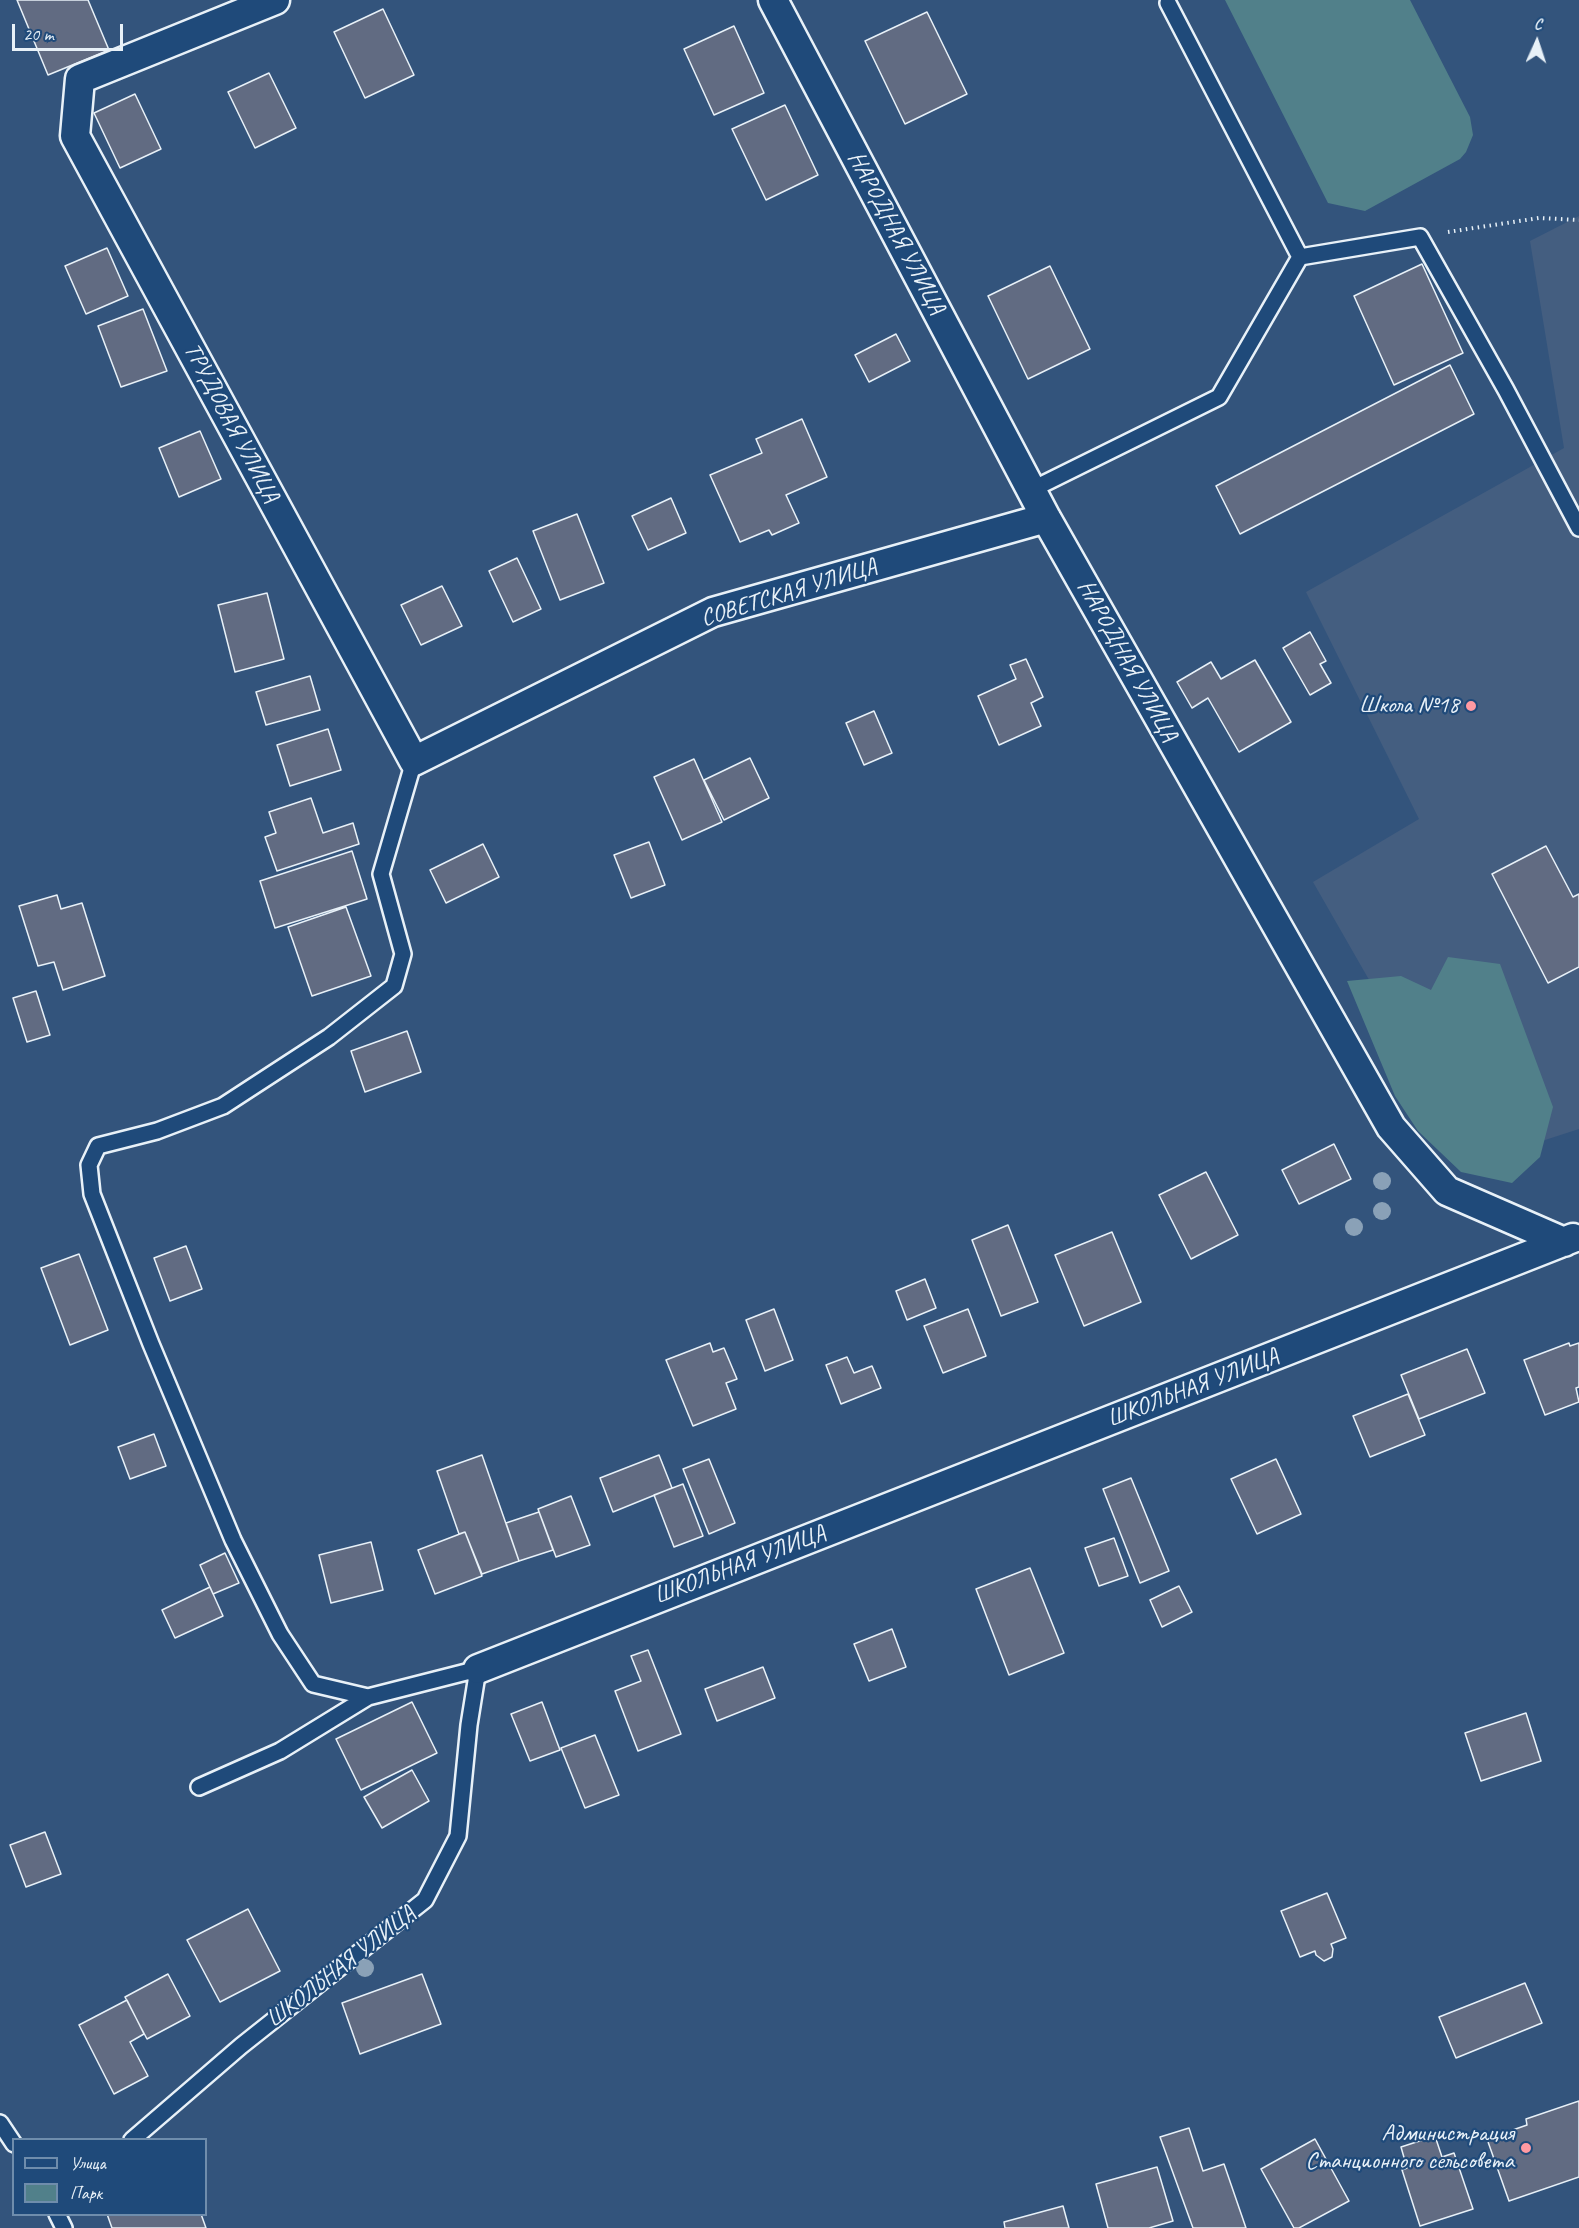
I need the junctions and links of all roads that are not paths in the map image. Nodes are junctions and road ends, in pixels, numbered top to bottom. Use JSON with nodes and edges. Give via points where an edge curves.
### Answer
{"nodes":[{"id":1,"x":275,"y":0,"type":"edge"},
{"id":2,"x":773,"y":0,"type":"edge"},
{"id":3,"x":1168,"y":3,"type":"dead end"},
{"id":4,"x":1300,"y":257,"type":"junction"},
{"id":5,"x":1031,"y":490,"type":"junction"},
{"id":6,"x":1046,"y":518,"type":"junction"},
{"id":7,"x":1579,"y":528,"type":"edge"},
{"id":8,"x":414,"y":761,"type":"junction"},
{"id":9,"x":1572,"y":1239,"type":"edge"},
{"id":10,"x":478,"y":1669,"type":"junction"},
{"id":11,"x":368,"y":1697,"type":"junction"},
{"id":12,"x":199,"y":1787,"type":"dead end"},
{"id":13,"x":0,"y":2123,"type":"edge"},
{"id":14,"x":133,"y":2138,"type":"edge"},
{"id":15,"x":12,"y":2141,"type":"edge"}],
"edges":[{"from":1,"to":8,"type":"street","name":"ТРУДОВАЯ УЛИЦА","via":[[80,79],[75,136]]},
{"from":2,"to":5,"type":"street","name":"НАРОДНАЯ УЛИЦА"},
{"from":3,"to":4,"type":"lane"},
{"from":4,"to":5,"type":"lane","via":[[1219,397]]},
{"from":4,"to":7,"type":"lane","via":[[1420,237]]},
{"from":5,"to":6,"type":"street","name":"НАРОДНАЯ УЛИЦА"},
{"from":6,"to":8,"type":"street","name":"СОВЕТСКАЯ УЛИЦА","via":[[713,612]]},
{"from":6,"to":9,"type":"street","name":"НАРОДНАЯ УЛИЦА","via":[[1391,1127],[1447,1191]]},
{"from":8,"to":11,"type":"lane","via":[[381,874],[404,954],[394,986],[329,1037],[223,1106],[157,1131],[98,1146],[89,1165],[92,1194],[151,1344],[233,1540],[280,1634],[313,1684]]},
{"from":9,"to":10,"type":"street","name":"ШКОЛЬНАЯ УЛИЦА"},
{"from":10,"to":11,"type":"lane"},
{"from":10,"to":14,"type":"lane","name":"ШКОЛЬНАЯ УЛИЦА","via":[[458,1836],[425,1900],[241,2046]]},
{"from":11,"to":12,"type":"lane","via":[[280,1751]]},
{"from":13,"to":15,"type":"lane"}]}
